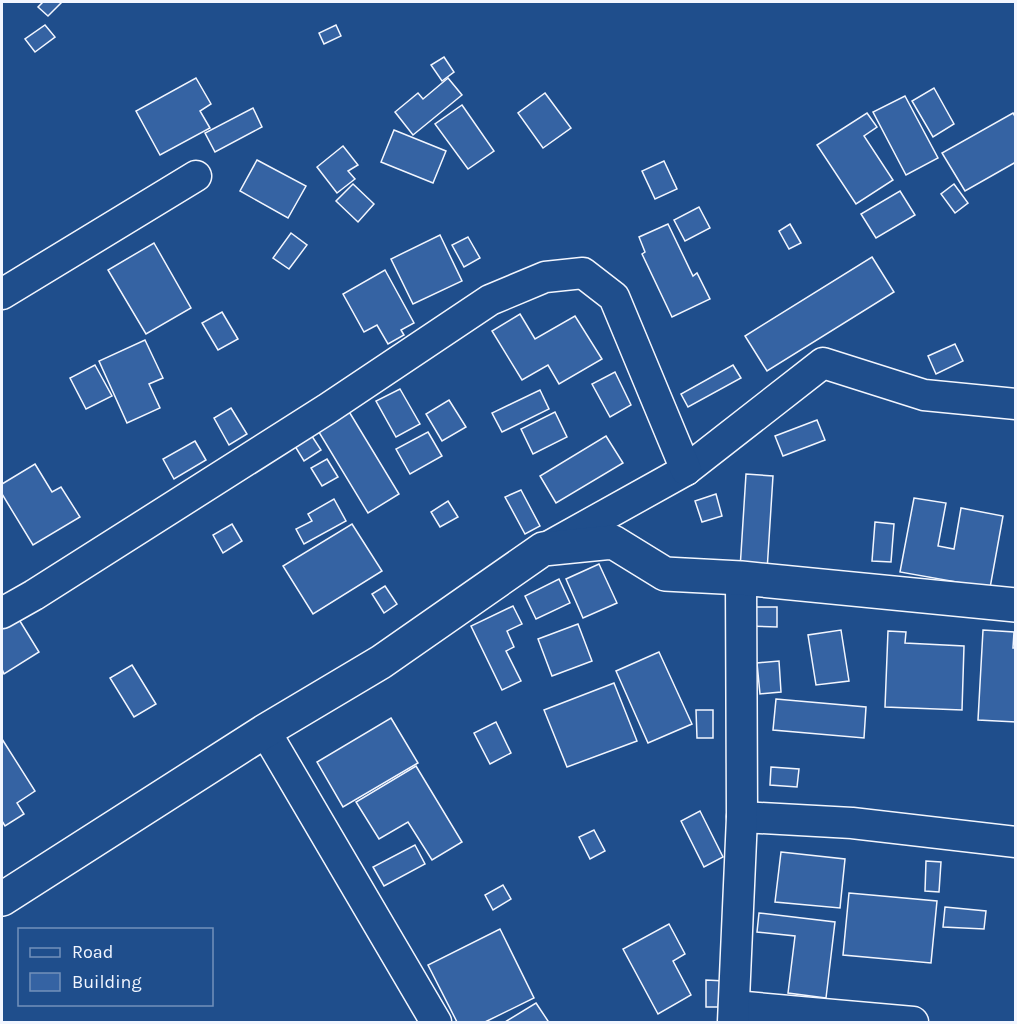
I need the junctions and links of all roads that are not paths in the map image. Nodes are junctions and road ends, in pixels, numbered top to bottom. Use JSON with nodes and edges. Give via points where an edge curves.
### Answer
{"nodes":[{"id":1,"x":196,"y":176,"type":"dead end"},
{"id":2,"x":2,"y":294,"type":"edge"},
{"id":3,"x":1016,"y":404,"type":"edge"},
{"id":4,"x":687,"y":470,"type":"junction"},
{"id":5,"x":543,"y":549,"type":"junction"},
{"id":6,"x":741,"y":578,"type":"junction"},
{"id":7,"x":1016,"y":605,"type":"edge"},
{"id":8,"x":2,"y":613,"type":"edge"},
{"id":9,"x":265,"y":731,"type":"junction"},
{"id":10,"x":742,"y":817,"type":"junction"},
{"id":11,"x":1016,"y":842,"type":"edge"},
{"id":12,"x":2,"y":899,"type":"edge"},
{"id":13,"x":733,"y":1014,"type":"edge"},
{"id":14,"x":436,"y":1023,"type":"edge"},
{"id":15,"x":912,"y":1023,"type":"edge"}],
"edges":[{"from":1,"to":2,"type":"street"},
{"from":3,"to":4,"type":"street","via":[[924,395],[823,363]]},
{"from":4,"to":5,"type":"street"},
{"from":4,"to":8,"type":"street","via":[[614,297],[583,273],[545,277],[490,300],[327,409]]},
{"from":5,"to":6,"type":"street","via":[[613,542],[665,574]]},
{"from":5,"to":9,"type":"street","via":[[381,662]]},
{"from":6,"to":7,"type":"street"},
{"from":6,"to":10,"type":"street"},
{"from":9,"to":12,"type":"street"},
{"from":9,"to":14,"type":"street"},
{"from":10,"to":11,"type":"street","via":[[852,823]]},
{"from":10,"to":13,"type":"street"},
{"from":13,"to":15,"type":"street"}]}
